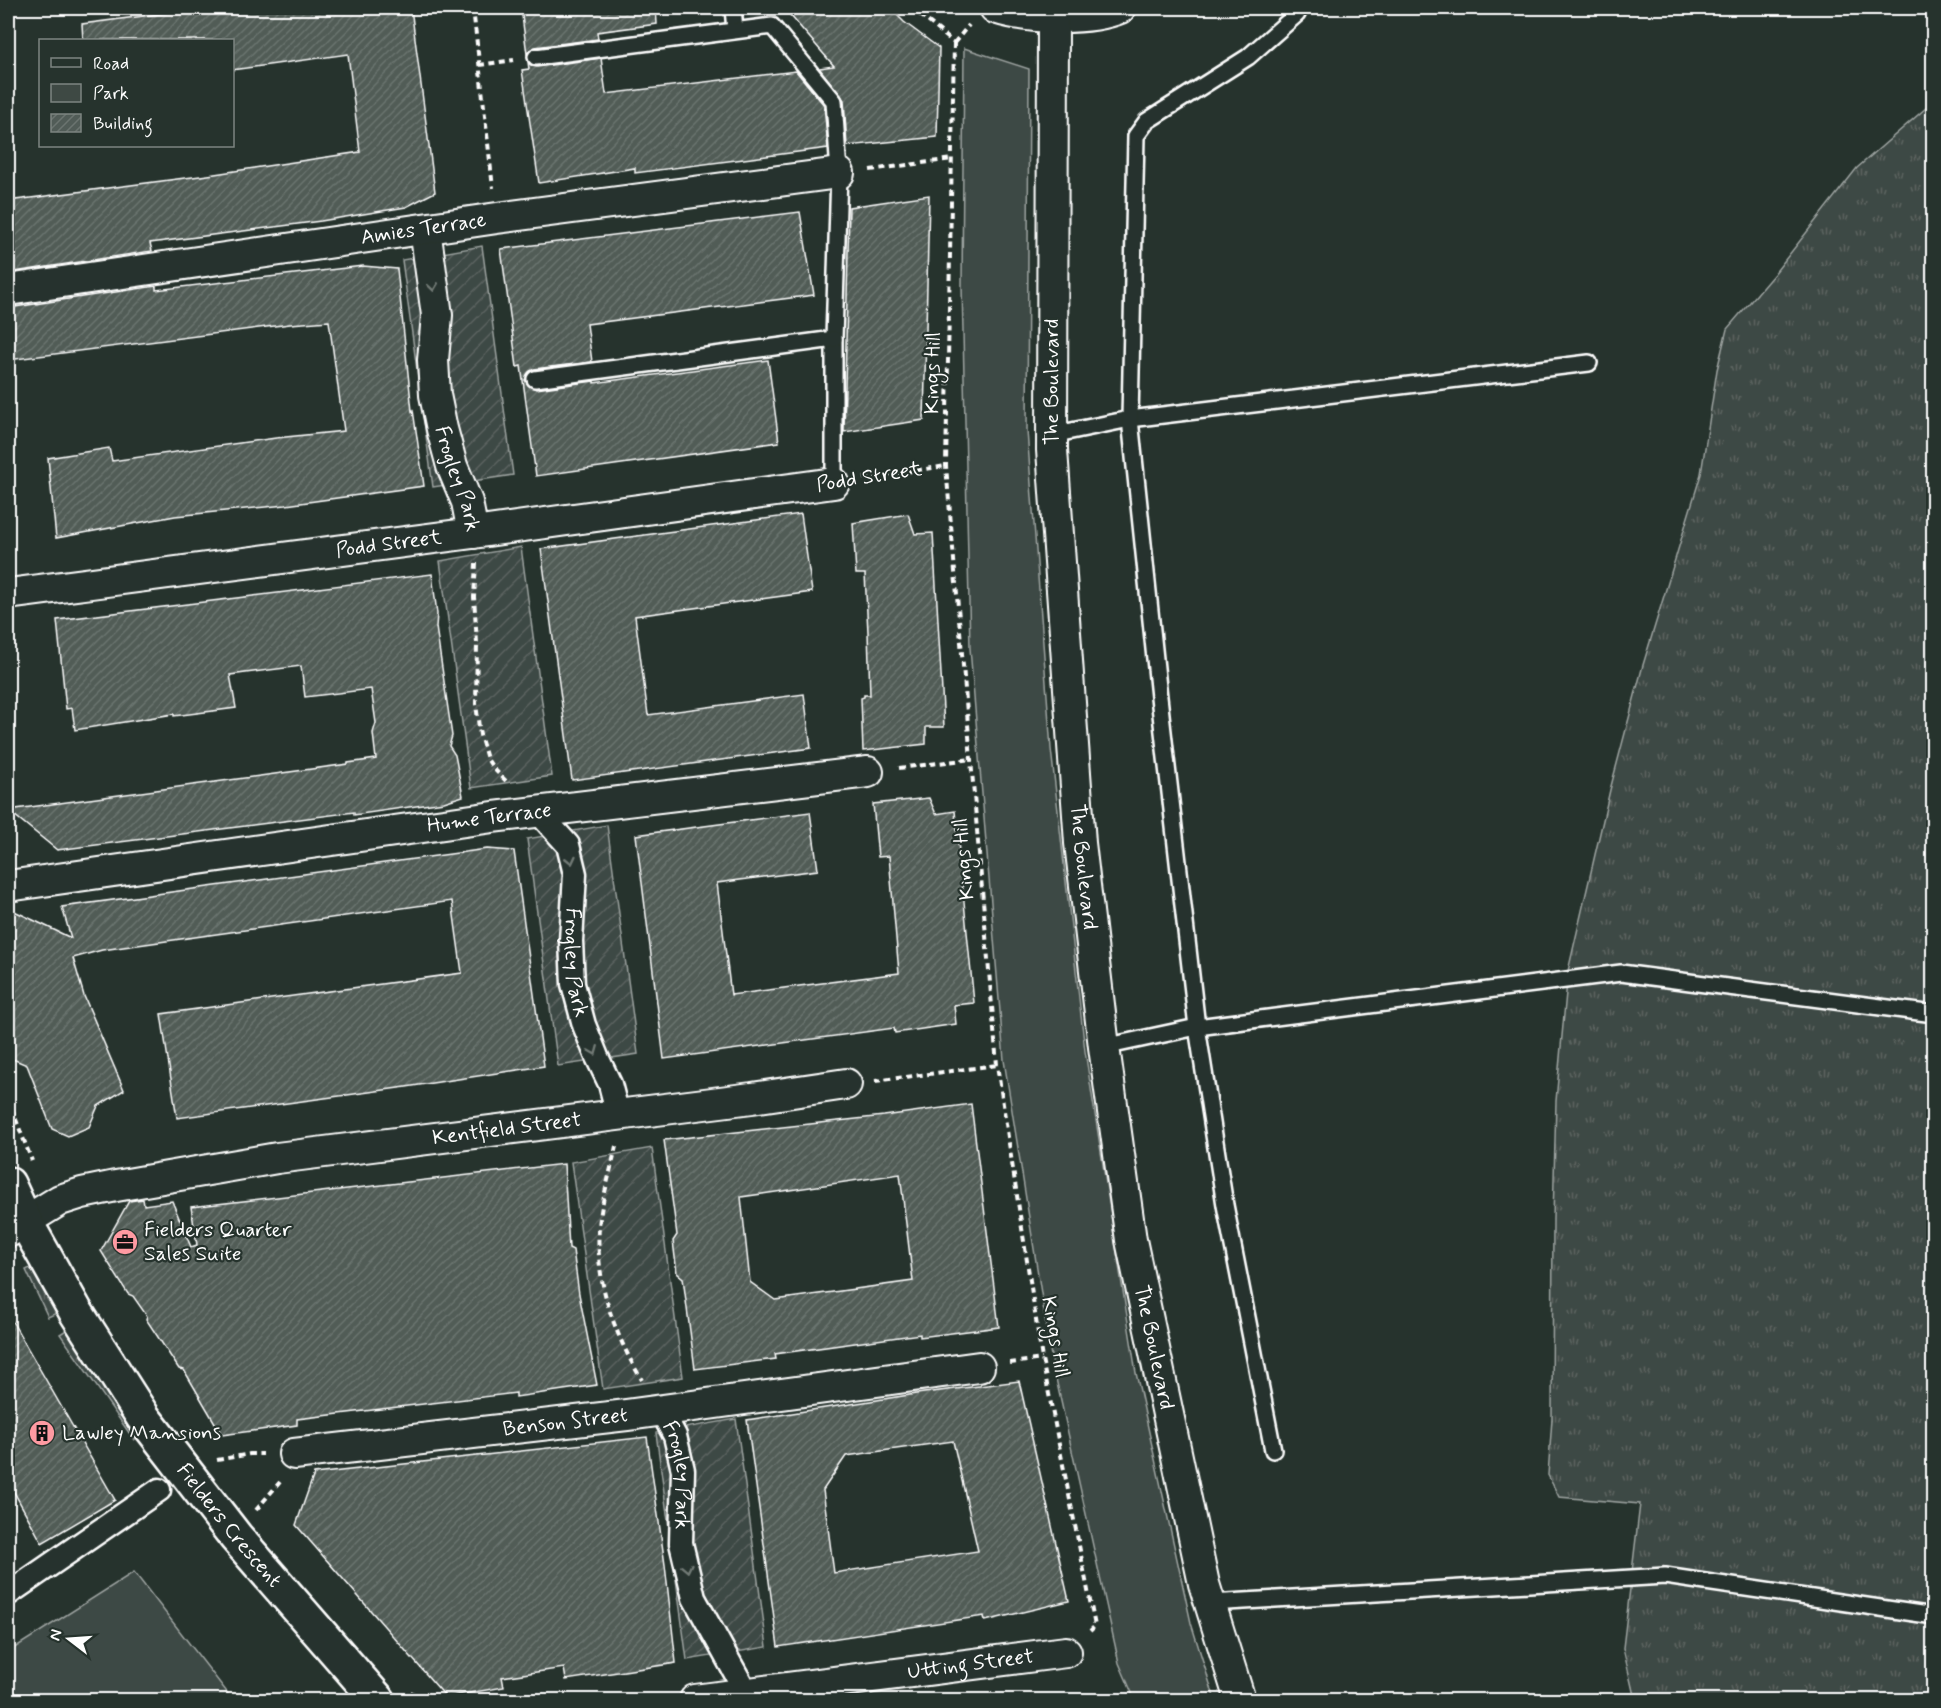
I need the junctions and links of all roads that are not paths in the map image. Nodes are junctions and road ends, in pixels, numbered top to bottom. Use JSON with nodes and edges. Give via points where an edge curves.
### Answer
{"nodes":[{"id":1,"x":733,"y":8,"type":"edge"},
{"id":2,"x":1120,"y":8,"type":"edge"},
{"id":3,"x":1300,"y":8,"type":"edge"},
{"id":4,"x":984,"y":14,"type":"edge"},
{"id":5,"x":1053,"y":18,"type":"junction"},
{"id":6,"x":735,"y":30,"type":"junction"},
{"id":7,"x":536,"y":57,"type":"road end"},
{"id":8,"x":839,"y":173,"type":"junction"},
{"id":9,"x":425,"y":229,"type":"junction"},
{"id":10,"x":8,"y":290,"type":"edge"},
{"id":11,"x":834,"y":339,"type":"junction"},
{"id":12,"x":1589,"y":363,"type":"dead end"},
{"id":13,"x":535,"y":379,"type":"dead end"},
{"id":14,"x":1130,"y":419,"type":"junction"},
{"id":15,"x":1052,"y":435,"type":"junction"},
{"id":16,"x":834,"y":483,"type":"joint"},
{"id":17,"x":473,"y":533,"type":"junction"},
{"id":18,"x":8,"y":594,"type":"edge"},
{"id":19,"x":868,"y":772,"type":"road end"},
{"id":20,"x":539,"y":813,"type":"junction"},
{"id":21,"x":8,"y":886,"type":"edge"},
{"id":22,"x":1934,"y":1014,"type":"edge"},
{"id":23,"x":1197,"y":1027,"type":"junction"},
{"id":24,"x":1104,"y":1047,"type":"junction"},
{"id":25,"x":846,"y":1084,"type":"road end"},
{"id":26,"x":618,"y":1115,"type":"junction"},
{"id":27,"x":8,"y":1184,"type":"edge"},
{"id":28,"x":16,"y":1226,"type":"edge"},
{"id":29,"x":979,"y":1367,"type":"dead end"},
{"id":30,"x":661,"y":1410,"type":"junction"},
{"id":31,"x":1273,"y":1450,"type":"dead end"},
{"id":32,"x":294,"y":1454,"type":"road end"},
{"id":33,"x":159,"y":1490,"type":"dead end"},
{"id":34,"x":8,"y":1594,"type":"edge"},
{"id":35,"x":1210,"y":1603,"type":"junction"},
{"id":36,"x":1934,"y":1616,"type":"edge"},
{"id":37,"x":1066,"y":1652,"type":"road end"},
{"id":38,"x":747,"y":1694,"type":"junction"},
{"id":39,"x":378,"y":1701,"type":"edge"},
{"id":40,"x":695,"y":1701,"type":"edge"},
{"id":41,"x":1240,"y":1701,"type":"edge"}],
"edges":[{"from":1,"to":6,"type":"lane"},
{"from":2,"to":5,"type":"street"},
{"from":3,"to":14,"type":"lane","via":[[1248,57],[1147,121],[1136,136]]},
{"from":4,"to":5,"type":"street"},
{"from":5,"to":15,"type":"street","name":"The Boulevard"},
{"from":6,"to":7,"type":"lane"},
{"from":6,"to":8,"type":"lane","via":[[772,26],[834,101]]},
{"from":8,"to":9,"type":"street","name":"Amies Terrace"},
{"from":8,"to":11,"type":"lane"},
{"from":9,"to":10,"type":"street","name":"Amies Terrace"},
{"from":9,"to":17,"type":"street","name":"Frogley Park","one_way":true,"via":[[437,315],[435,395]]},
{"from":11,"to":13,"type":"lane"},
{"from":11,"to":16,"type":"lane"},
{"from":12,"to":14,"type":"lane"},
{"from":14,"to":15,"type":"lane"},
{"from":14,"to":23,"type":"lane"},
{"from":15,"to":24,"type":"street","name":"The Boulevard","via":[[1080,843]]},
{"from":16,"to":17,"type":"street","name":"Podd Street"},
{"from":17,"to":18,"type":"street","name":"Podd Street"},
{"from":19,"to":20,"type":"street","name":"Hume Terrace"},
{"from":20,"to":21,"type":"street","name":"Hume Terrace"},
{"from":20,"to":26,"type":"street","name":"Frogley Park","one_way":true,"via":[[568,845],[574,874],[573,984]]},
{"from":22,"to":23,"type":"lane","via":[[1621,973]]},
{"from":23,"to":24,"type":"lane"},
{"from":23,"to":31,"type":"lane","via":[[1225,1205]]},
{"from":24,"to":35,"type":"street","name":"The Boulevard","via":[[1131,1240]]},
{"from":25,"to":26,"type":"street","name":"Kentfield Street"},
{"from":26,"to":28,"type":"street","name":"Kentfield Street","via":[[277,1158],[116,1185],[60,1200]]},
{"from":27,"to":28,"type":"street","name":"Fielders Crescent"},
{"from":28,"to":39,"type":"street","name":"Fielders Crescent","via":[[143,1417],[236,1537]]},
{"from":29,"to":30,"type":"street","name":"Benson Street"},
{"from":30,"to":32,"type":"street","name":"Benson Street"},
{"from":30,"to":38,"type":"street","name":"Frogley Park","one_way":true,"via":[[675,1436],[683,1470],[681,1543],[694,1598]]},
{"from":33,"to":34,"type":"street"},
{"from":35,"to":36,"type":"lane","via":[[1665,1576]]},
{"from":35,"to":41,"type":"street","name":"The Boulevard"},
{"from":37,"to":38,"type":"street","name":"Utting Street"},
{"from":38,"to":40,"type":"street","name":"Utting Street"}]}
